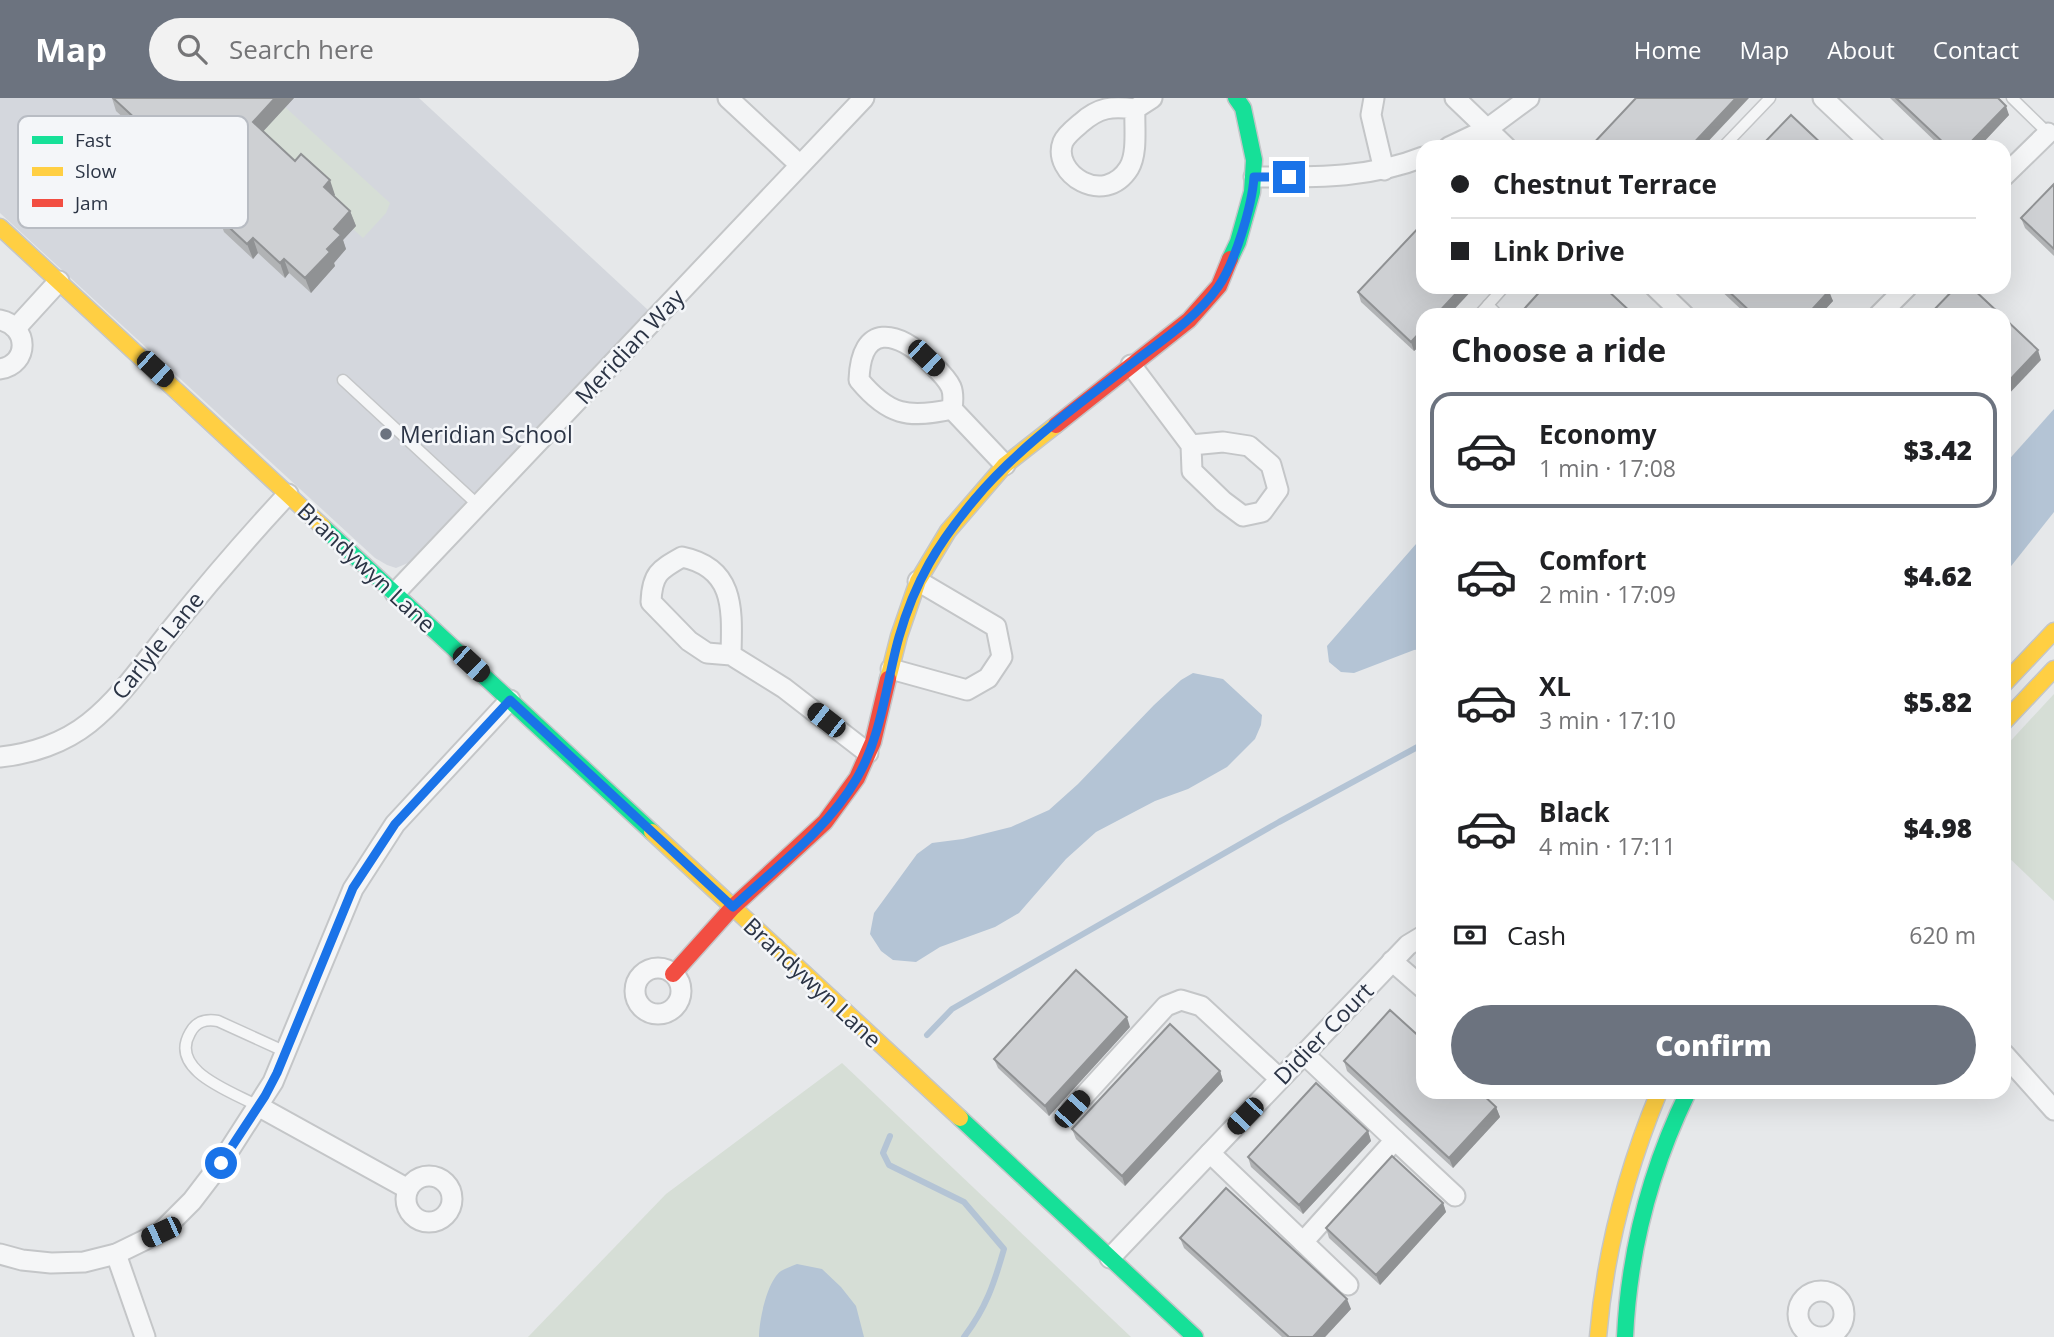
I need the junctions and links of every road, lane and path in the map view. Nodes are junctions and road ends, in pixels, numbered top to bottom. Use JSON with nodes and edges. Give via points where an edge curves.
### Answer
{"nodes":[{"id":1,"x":728,"y":98,"type":"edge"},
{"id":2,"x":864,"y":98,"type":"edge"},
{"id":3,"x":1153,"y":98,"type":"edge"},
{"id":4,"x":1236,"y":98,"type":"edge"},
{"id":5,"x":1374,"y":98,"type":"edge"},
{"id":6,"x":1455,"y":98,"type":"edge"},
{"id":7,"x":1529,"y":98,"type":"edge"},
{"id":8,"x":1770,"y":98,"type":"edge"},
{"id":9,"x":1823,"y":98,"type":"edge"},
{"id":10,"x":2012,"y":98,"type":"edge"},
{"id":11,"x":1135,"y":109,"type":"junction"},
{"id":12,"x":1487,"y":130,"type":"junction"},
{"id":13,"x":2051,"y":136,"type":"edge"},
{"id":14,"x":1465,"y":140,"type":"edge"},
{"id":15,"x":1498,"y":140,"type":"edge"},
{"id":16,"x":1730,"y":140,"type":"edge"},
{"id":17,"x":1868,"y":140,"type":"edge"},
{"id":18,"x":1416,"y":160,"type":"edge"},
{"id":19,"x":800,"y":165,"type":"junction"},
{"id":20,"x":1384,"y":170,"type":"junction"},
{"id":21,"x":2011,"y":170,"type":"edge"},
{"id":22,"x":1254,"y":177,"type":"junction"},
{"id":23,"x":0,"y":227,"type":"edge"},
{"id":24,"x":59,"y":281,"type":"junction"},
{"id":25,"x":1498,"y":294,"type":"edge"},
{"id":26,"x":1662,"y":294,"type":"edge"},
{"id":27,"x":1900,"y":294,"type":"edge"},
{"id":28,"x":1488,"y":305,"type":"junction"},
{"id":29,"x":1485,"y":308,"type":"edge"},
{"id":30,"x":1491,"y":308,"type":"edge"},
{"id":31,"x":1677,"y":308,"type":"edge"},
{"id":32,"x":1887,"y":308,"type":"edge"},
{"id":33,"x":8,"y":324,"type":"edge"},
{"id":34,"x":1131,"y":365,"type":"junction"},
{"id":35,"x":0,"y":369,"type":"edge"},
{"id":36,"x":343,"y":380,"type":"dead end"},
{"id":37,"x":952,"y":409,"type":"junction"},
{"id":38,"x":1191,"y":445,"type":"junction"},
{"id":39,"x":1005,"y":465,"type":"junction"},
{"id":40,"x":288,"y":494,"type":"junction"},
{"id":41,"x":478,"y":505,"type":"junction"},
{"id":42,"x":918,"y":581,"type":"junction"},
{"id":43,"x":395,"y":593,"type":"junction"},
{"id":44,"x":2054,"y":631,"type":"edge"},
{"id":45,"x":731,"y":655,"type":"junction"},
{"id":46,"x":891,"y":668,"type":"junction"},
{"id":47,"x":2054,"y":669,"type":"edge"},
{"id":48,"x":2011,"y":677,"type":"edge"},
{"id":49,"x":510,"y":700,"type":"junction"},
{"id":50,"x":2011,"y":714,"type":"edge"},
{"id":51,"x":868,"y":753,"type":"junction"},
{"id":52,"x":0,"y":757,"type":"edge"},
{"id":53,"x":733,"y":907,"type":"junction"},
{"id":54,"x":1416,"y":940,"type":"edge"},
{"id":55,"x":1392,"y":961,"type":"junction"},
{"id":56,"x":673,"y":974,"type":"dead end"},
{"id":57,"x":1416,"y":982,"type":"edge"},
{"id":58,"x":286,"y":1052,"type":"junction"},
{"id":59,"x":1304,"y":1054,"type":"junction"},
{"id":60,"x":2011,"y":1062,"type":"edge"},
{"id":61,"x":1280,"y":1079,"type":"junction"},
{"id":62,"x":1656,"y":1099,"type":"edge"},
{"id":63,"x":1685,"y":1099,"type":"edge"},
{"id":64,"x":258,"y":1106,"type":"junction"},
{"id":65,"x":1072,"y":1109,"type":"dead end"},
{"id":66,"x":2054,"y":1110,"type":"edge"},
{"id":67,"x":1395,"y":1140,"type":"junction"},
{"id":68,"x":1210,"y":1153,"type":"junction"},
{"id":69,"x":408,"y":1189,"type":"dead end"},
{"id":70,"x":1455,"y":1196,"type":"dead end"},
{"id":71,"x":1303,"y":1242,"type":"junction"},
{"id":72,"x":0,"y":1254,"type":"edge"},
{"id":73,"x":116,"y":1254,"type":"junction"},
{"id":74,"x":1110,"y":1258,"type":"junction"},
{"id":75,"x":1348,"y":1285,"type":"dead end"},
{"id":76,"x":145,"y":1337,"type":"edge"},
{"id":77,"x":1195,"y":1337,"type":"edge"},
{"id":78,"x":1598,"y":1337,"type":"edge"},
{"id":79,"x":1625,"y":1337,"type":"edge"}],
"edges":[{"from":1,"to":19,"type":"street"},
{"from":2,"to":19,"type":"street","name":"Meridian Way"},
{"from":3,"to":11,"type":"street"},
{"from":4,"to":22,"type":"street","via":[[1243,108]]},
{"from":5,"to":20,"type":"street","via":[[1371,115]]},
{"from":6,"to":12,"type":"street"},
{"from":7,"to":12,"type":"street"},
{"from":8,"to":16,"type":"lane"},
{"from":9,"to":17,"type":"street"},
{"from":10,"to":13,"type":"lane"},
{"from":11,"to":11,"type":"street","via":[[1114,106],[1100,110],[1062,143],[1065,165],[1085,184],[1108,186],[1130,167]]},
{"from":12,"to":14,"type":"street"},
{"from":12,"to":15,"type":"street"},
{"from":13,"to":21,"type":"street"},
{"from":18,"to":20,"type":"street"},
{"from":19,"to":41,"type":"street","name":"Meridian Way"},
{"from":20,"to":22,"type":"street"},
{"from":22,"to":34,"type":"street","via":[[1238,242],[1219,286],[1189,320]]},
{"from":23,"to":24,"type":"street","name":"Brandywyn Lane"},
{"from":24,"to":33,"type":"street"},
{"from":24,"to":40,"type":"street","name":"Brandywyn Lane"},
{"from":25,"to":28,"type":"lane"},
{"from":26,"to":31,"type":"street"},
{"from":27,"to":32,"type":"street"},
{"from":28,"to":29,"type":"lane"},
{"from":28,"to":30,"type":"lane"},
{"from":33,"to":35,"type":"street","via":[[21,335],[22,352],[12,365]]},
{"from":34,"to":38,"type":"street"},
{"from":34,"to":39,"type":"street"},
{"from":36,"to":41,"type":"lane"},
{"from":37,"to":37,"type":"street","via":[[951,386],[899,338],[884,336],[870,344],[860,359],[859,380],[874,398],[895,411],[927,415]]},
{"from":37,"to":39,"type":"street"},
{"from":38,"to":38,"type":"street","via":[[1192,471],[1223,501],[1243,516],[1262,512],[1278,489],[1271,465],[1249,446],[1223,442]]},
{"from":39,"to":42,"type":"street","via":[[948,531]]},
{"from":40,"to":43,"type":"street","name":"Brandywyn Lane"},
{"from":40,"to":52,"type":"street","name":"Carlyle Lane","via":[[230,557],[115,699],[87,725],[23,755]]},
{"from":41,"to":43,"type":"street","name":"Meridian Way"},
{"from":42,"to":46,"type":"street"},
{"from":42,"to":46,"type":"street","via":[[996,627],[1002,657],[988,678],[967,690]]},
{"from":43,"to":49,"type":"street","name":"Brandywyn Lane"},
{"from":44,"to":48,"type":"street"},
{"from":45,"to":45,"type":"street","via":[[707,653],[651,602],[652,583],[664,568],[682,557],[701,561],[715,573],[728,591]]},
{"from":45,"to":51,"type":"street","via":[[784,688]]},
{"from":46,"to":51,"type":"street"},
{"from":47,"to":50,"type":"street"},
{"from":49,"to":53,"type":"street","name":"Brandywyn Lane"},
{"from":49,"to":58,"type":"street","via":[[395,824],[369,862],[353,888]]},
{"from":51,"to":53,"type":"street","via":[[857,778],[825,822]]},
{"from":53,"to":56,"type":"street"},
{"from":53,"to":74,"type":"street","name":"Brandywyn Lane"},
{"from":54,"to":55,"type":"street","name":"Didier Court"},
{"from":55,"to":57,"type":"street"},
{"from":55,"to":59,"type":"street","name":"Didier Court"},
{"from":58,"to":64,"type":"street"},
{"from":58,"to":64,"type":"lane","via":[[218,1021],[202,1021],[187,1039],[186,1057],[191,1067]]},
{"from":59,"to":61,"type":"street","name":"Didier Court"},
{"from":59,"to":67,"type":"street"},
{"from":60,"to":66,"type":"street"},
{"from":61,"to":65,"type":"street","via":[[1201,1006],[1181,1000],[1166,1006]]},
{"from":61,"to":68,"type":"street","name":"Didier Court"},
{"from":62,"to":78,"type":"street","via":[[1618,1203],[1600,1293]]},
{"from":63,"to":79,"type":"street","via":[[1639,1223]]},
{"from":64,"to":69,"type":"street"},
{"from":64,"to":73,"type":"street","via":[[192,1200],[161,1232]]},
{"from":67,"to":70,"type":"street"},
{"from":67,"to":71,"type":"street"},
{"from":68,"to":71,"type":"street"},
{"from":68,"to":74,"type":"street","name":"Didier Court"},
{"from":71,"to":75,"type":"street"},
{"from":72,"to":73,"type":"street","via":[[51,1263],[85,1262]]},
{"from":73,"to":76,"type":"street"},
{"from":74,"to":77,"type":"street","name":"Brandywyn Lane"}]}
